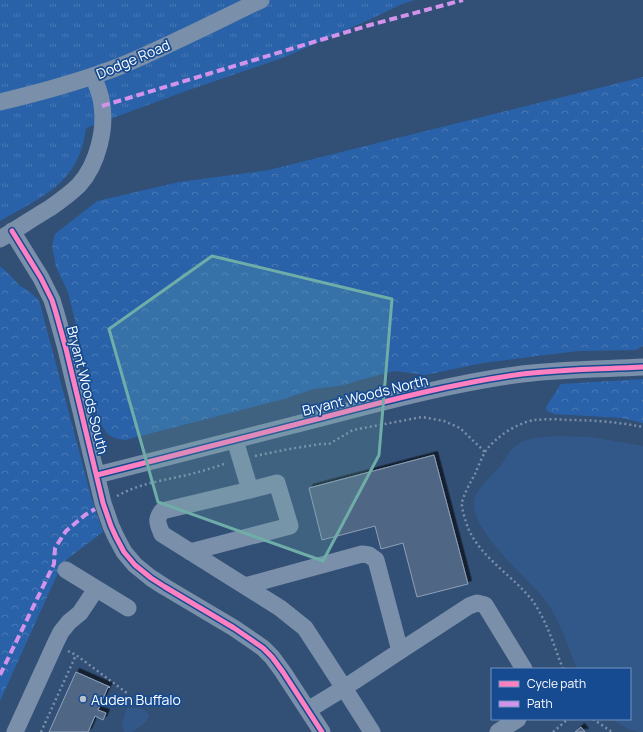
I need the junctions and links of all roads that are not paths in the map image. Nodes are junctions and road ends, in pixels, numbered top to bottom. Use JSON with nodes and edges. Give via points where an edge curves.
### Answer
{"nodes":[{"id":1,"x":261,"y":0,"type":"edge"},
{"id":2,"x":93,"y":76,"type":"junction"},
{"id":3,"x":0,"y":102,"type":"edge"},
{"id":4,"x":6,"y":235,"type":"edge"},
{"id":5,"x":643,"y":367,"type":"edge"},
{"id":6,"x":235,"y":440,"type":"junction"},
{"id":7,"x":97,"y":475,"type":"junction"},
{"id":8,"x":250,"y":490,"type":"junction"},
{"id":9,"x":190,"y":552,"type":"junction"},
{"id":10,"x":66,"y":570,"type":"dead end"},
{"id":11,"x":245,"y":586,"type":"junction"},
{"id":12,"x":96,"y":589,"type":"junction"},
{"id":13,"x":128,"y":608,"type":"dead end"},
{"id":14,"x":400,"y":651,"type":"junction"},
{"id":15,"x":523,"y":668,"type":"edge"},
{"id":16,"x":344,"y":688,"type":"junction"},
{"id":17,"x":308,"y":710,"type":"junction"},
{"id":18,"x":516,"y":720,"type":"edge"},
{"id":19,"x":15,"y":732,"type":"edge"},
{"id":20,"x":322,"y":732,"type":"edge"},
{"id":21,"x":372,"y":732,"type":"edge"},
{"id":22,"x":498,"y":732,"type":"edge"}],
"edges":[{"from":1,"to":2,"type":"street","name":"Dodge Road","via":[[174,42]]},
{"from":2,"to":3,"type":"street","name":"Dodge Road"},
{"from":2,"to":4,"type":"street","via":[[101,99],[103,124],[99,147],[88,172],[62,199]]},
{"from":4,"to":7,"type":"street","name":"Bryant Woods South","via":[[40,278],[52,300]]},
{"from":5,"to":6,"type":"street","name":"Bryant Woods North","via":[[551,371],[469,382]]},
{"from":6,"to":7,"type":"street","name":"Bryant Woods North"},
{"from":6,"to":8,"type":"street"},
{"from":7,"to":17,"type":"street","name":"Bryant Woods South","via":[[111,526],[129,558],[151,578],[263,648],[283,672]]},
{"from":8,"to":9,"type":"street","via":[[162,511],[158,517],[162,534]]},
{"from":8,"to":9,"type":"street","via":[[277,482],[290,526]]},
{"from":9,"to":11,"type":"street"},
{"from":10,"to":12,"type":"street"},
{"from":11,"to":14,"type":"street","via":[[362,554],[369,555],[376,560]]},
{"from":11,"to":16,"type":"street","via":[[280,608],[305,628]]},
{"from":12,"to":13,"type":"street"},
{"from":12,"to":19,"type":"street","via":[[80,613],[61,632]]},
{"from":14,"to":15,"type":"street","via":[[477,603],[485,605]]},
{"from":14,"to":16,"type":"street"},
{"from":16,"to":17,"type":"street"},
{"from":16,"to":21,"type":"street"},
{"from":17,"to":20,"type":"street","name":"Bryant Woods South"},
{"from":18,"to":22,"type":"street"}]}
